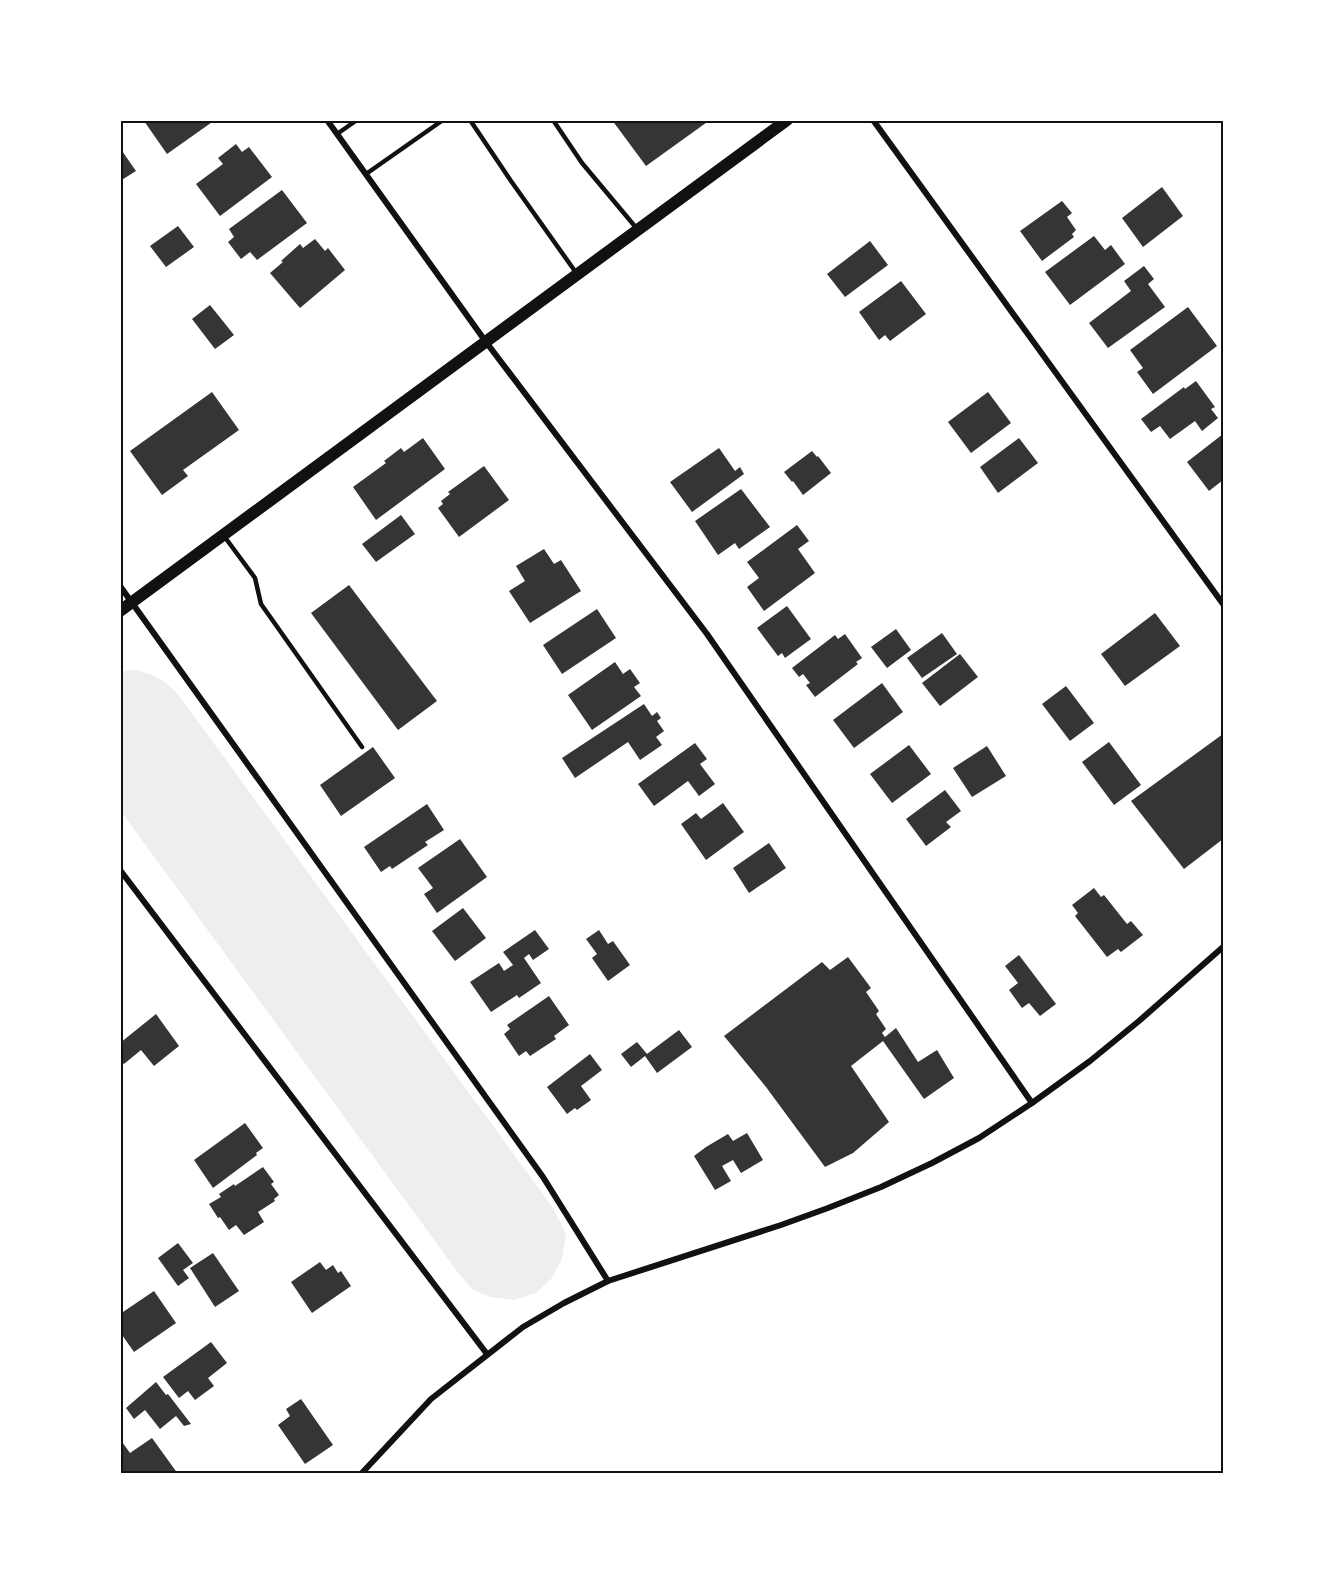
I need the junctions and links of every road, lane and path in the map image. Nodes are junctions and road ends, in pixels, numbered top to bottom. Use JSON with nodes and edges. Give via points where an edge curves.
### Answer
{"nodes":[{"id":1,"x":327,"y":120,"type":"edge"},
{"id":2,"x":357,"y":120,"type":"edge"},
{"id":3,"x":443,"y":120,"type":"edge"},
{"id":4,"x":470,"y":120,"type":"edge"},
{"id":5,"x":553,"y":120,"type":"edge"},
{"id":6,"x":787,"y":120,"type":"edge"},
{"id":7,"x":873,"y":120,"type":"edge"},
{"id":8,"x":337,"y":135,"type":"junction"},
{"id":9,"x":366,"y":174,"type":"junction"},
{"id":10,"x":638,"y":230,"type":"junction"},
{"id":11,"x":577,"y":274,"type":"junction"},
{"id":12,"x":486,"y":342,"type":"junction"},
{"id":13,"x":223,"y":534,"type":"junction"},
{"id":14,"x":120,"y":586,"type":"edge"},
{"id":15,"x":132,"y":602,"type":"junction"},
{"id":16,"x":1223,"y":604,"type":"edge"},
{"id":17,"x":120,"y":611,"type":"edge"},
{"id":18,"x":362,"y":747,"type":"dead end"},
{"id":19,"x":120,"y":870,"type":"edge"},
{"id":20,"x":1223,"y":947,"type":"edge"},
{"id":21,"x":1032,"y":1103,"type":"junction"},
{"id":22,"x":608,"y":1281,"type":"junction"},
{"id":23,"x":487,"y":1354,"type":"junction"},
{"id":24,"x":361,"y":1474,"type":"edge"}],
"edges":[{"from":1,"to":8,"type":"street"},
{"from":2,"to":8,"type":"lane"},
{"from":3,"to":9,"type":"lane"},
{"from":4,"to":11,"type":"lane"},
{"from":5,"to":10,"type":"lane","via":[[582,164]]},
{"from":6,"to":10,"type":"main road"},
{"from":7,"to":16,"type":"street"},
{"from":8,"to":9,"type":"street"},
{"from":9,"to":12,"type":"street"},
{"from":10,"to":11,"type":"main road"},
{"from":11,"to":12,"type":"main road"},
{"from":12,"to":13,"type":"main road"},
{"from":12,"to":21,"type":"street","via":[[707,634]]},
{"from":13,"to":15,"type":"main road"},
{"from":13,"to":18,"type":"lane","via":[[255,578],[261,604]]},
{"from":14,"to":15,"type":"street"},
{"from":15,"to":17,"type":"main road"},
{"from":15,"to":22,"type":"street","via":[[543,1177]]},
{"from":19,"to":23,"type":"street"},
{"from":20,"to":21,"type":"street","via":[[1090,1062]]},
{"from":21,"to":22,"type":"street","via":[[979,1138],[881,1187],[781,1225]]},
{"from":22,"to":23,"type":"street","via":[[564,1303]]},
{"from":23,"to":24,"type":"street","via":[[430,1399]]}]}
